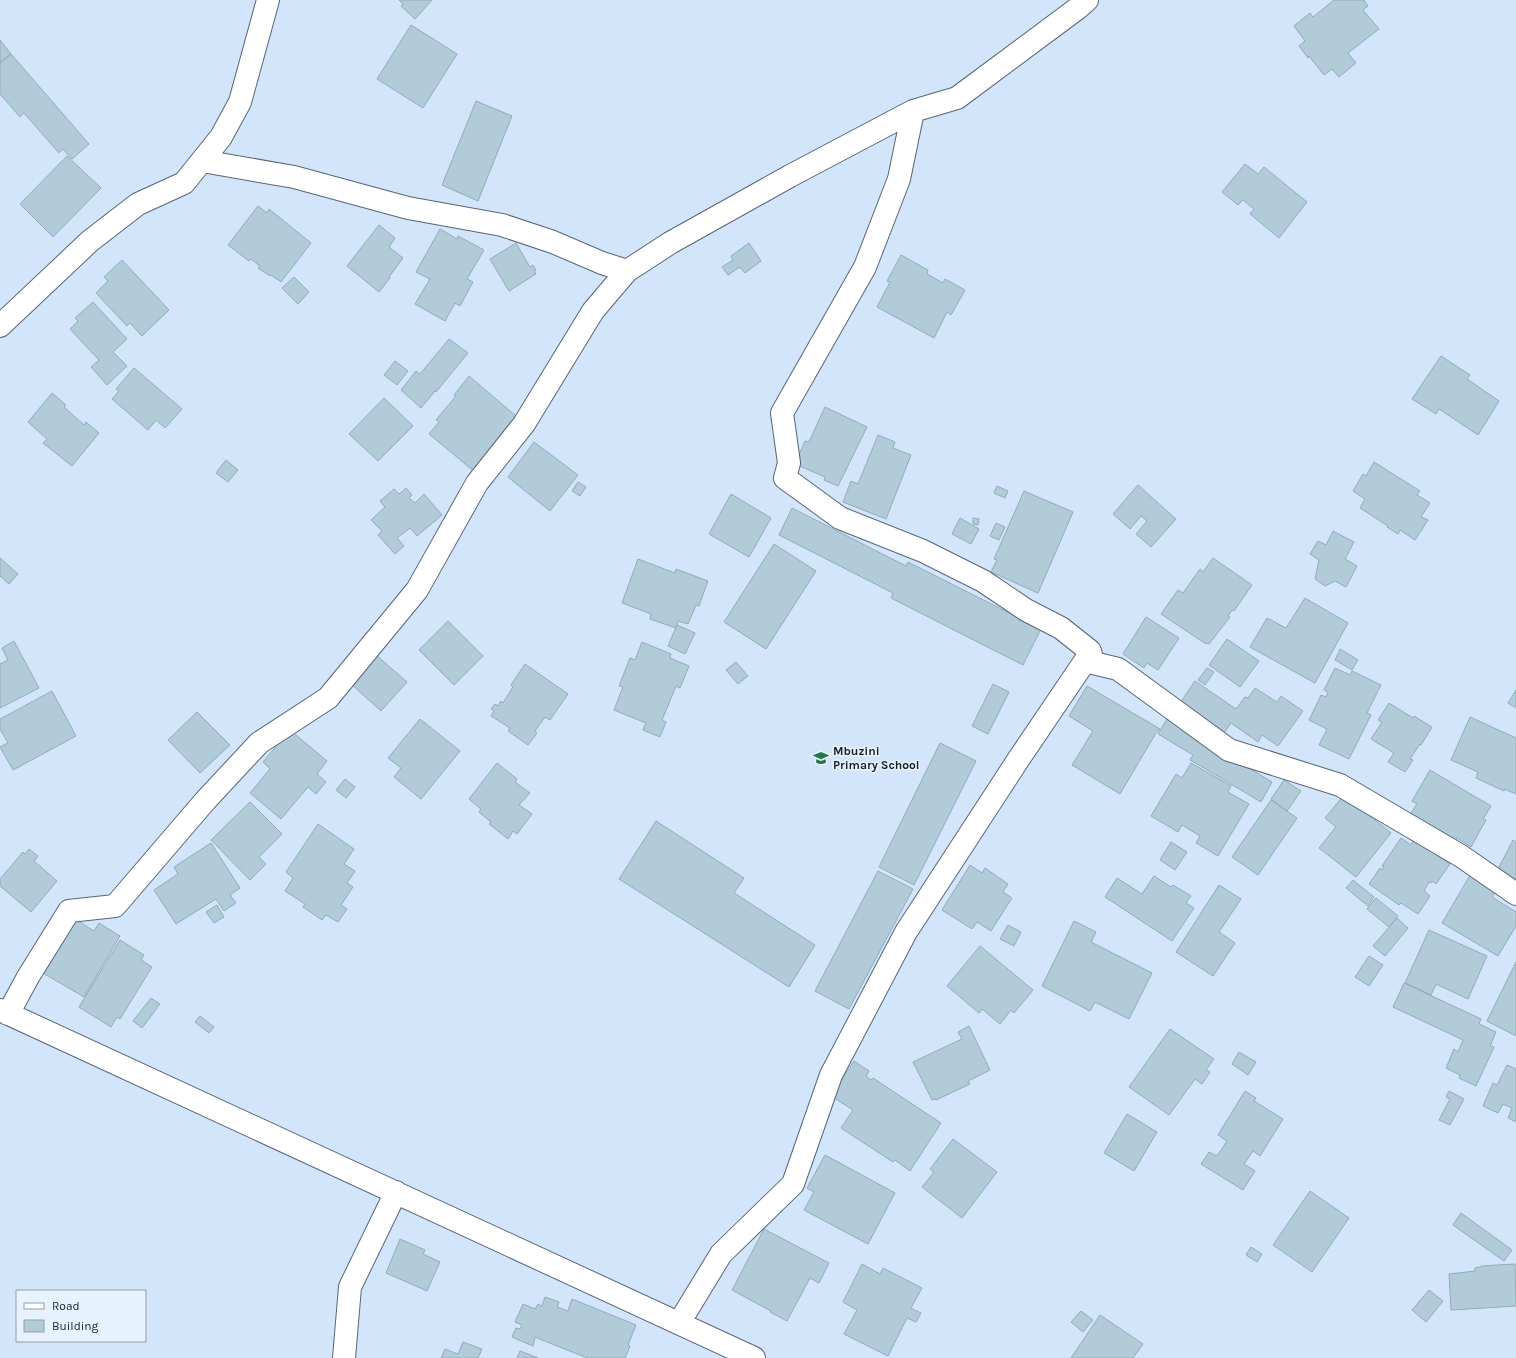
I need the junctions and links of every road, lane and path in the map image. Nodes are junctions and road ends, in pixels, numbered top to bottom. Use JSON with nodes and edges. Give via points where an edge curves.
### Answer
{"nodes":[{"id":1,"x":268,"y":0,"type":"edge"},
{"id":2,"x":1087,"y":0,"type":"edge"},
{"id":3,"x":913,"y":111,"type":"junction"},
{"id":4,"x":202,"y":161,"type":"junction"},
{"id":5,"x":628,"y":272,"type":"junction"},
{"id":6,"x":0,"y":326,"type":"edge"},
{"id":7,"x":1093,"y":663,"type":"junction"},
{"id":8,"x":1516,"y":894,"type":"edge"},
{"id":9,"x":4,"y":1012,"type":"edge"},
{"id":10,"x":396,"y":1192,"type":"junction"},
{"id":11,"x":678,"y":1323,"type":"junction"},
{"id":12,"x":344,"y":1358,"type":"edge"},
{"id":13,"x":754,"y":1358,"type":"edge"}],
"edges":[{"from":1,"to":4,"type":"street","via":[[240,102],[221,137]]},
{"from":2,"to":3,"type":"street","via":[[957,98]]},
{"from":3,"to":5,"type":"street","via":[[670,243]]},
{"from":3,"to":7,"type":"street","via":[[899,179],[866,267],[782,413],[789,463],[785,478],[840,518],[923,551],[984,581],[1026,610],[1061,628],[1090,651]]},
{"from":4,"to":5,"type":"street","via":[[294,177],[408,208],[502,224]]},
{"from":4,"to":6,"type":"street","via":[[184,183],[138,204],[90,241]]},
{"from":5,"to":9,"type":"street","via":[[593,311],[524,424],[477,483],[418,590],[328,698],[260,743],[205,801],[115,906],[70,911]]},
{"from":7,"to":8,"type":"street","via":[[1118,669],[1229,750],[1340,785],[1461,856]]},
{"from":7,"to":11,"type":"street","via":[[1085,661],[1080,668],[906,932],[831,1075],[793,1184],[721,1254]]},
{"from":9,"to":10,"type":"street"},
{"from":10,"to":11,"type":"street"},
{"from":10,"to":12,"type":"street","via":[[350,1286]]},
{"from":11,"to":13,"type":"street"}]}
